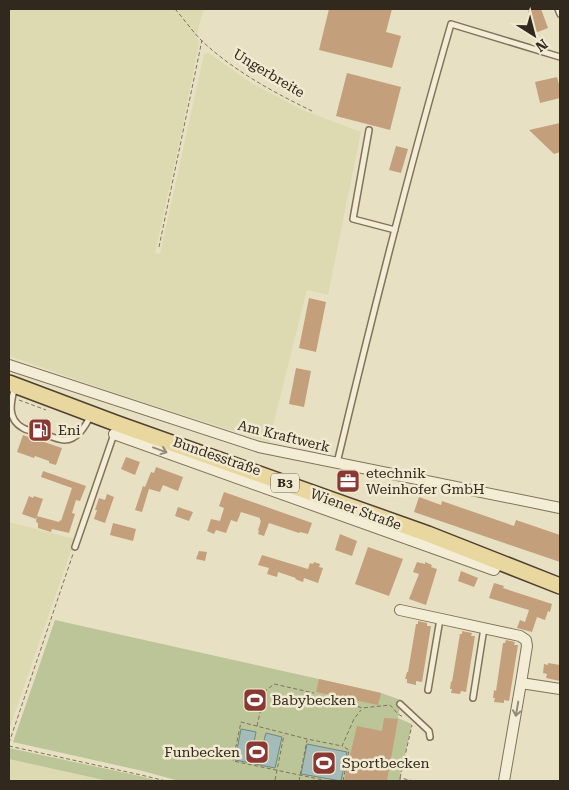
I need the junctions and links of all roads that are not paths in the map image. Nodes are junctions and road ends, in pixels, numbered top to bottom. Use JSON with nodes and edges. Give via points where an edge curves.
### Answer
{"nodes":[{"id":1,"x":558,"y":9,"type":"edge"},
{"id":2,"x":560,"y":14,"type":"edge"},
{"id":3,"x":560,"y":57,"type":"edge"},
{"id":4,"x":368,"y":130,"type":"dead end"},
{"id":5,"x":395,"y":230,"type":"junction"},
{"id":6,"x":9,"y":365,"type":"edge"},
{"id":7,"x":12,"y":385,"type":"edge"},
{"id":8,"x":9,"y":403,"type":"edge"},
{"id":9,"x":91,"y":414,"type":"junction"},
{"id":10,"x":116,"y":429,"type":"junction"},
{"id":11,"x":338,"y":463,"type":"junction"},
{"id":12,"x":560,"y":508,"type":"edge"},
{"id":13,"x":75,"y":547,"type":"road end"},
{"id":14,"x":560,"y":585,"type":"edge"},
{"id":15,"x":400,"y":610,"type":"dead end"},
{"id":16,"x":440,"y":619,"type":"junction"},
{"id":17,"x":484,"y":628,"type":"junction"},
{"id":18,"x":521,"y":683,"type":"junction"},
{"id":19,"x":560,"y":689,"type":"edge"},
{"id":20,"x":428,"y":690,"type":"dead end"},
{"id":21,"x":473,"y":698,"type":"dead end"},
{"id":22,"x":400,"y":704,"type":"dead end"},
{"id":23,"x":430,"y":737,"type":"dead end"},
{"id":24,"x":504,"y":781,"type":"edge"}],
"edges":[{"from":1,"to":2,"type":"lane"},
{"from":3,"to":5,"type":"lane","via":[[451,24]]},
{"from":4,"to":5,"type":"lane","via":[[352,219]]},
{"from":5,"to":11,"type":"lane"},
{"from":6,"to":11,"type":"street","name":"Am Kraftwerk","via":[[259,446]]},
{"from":7,"to":8,"type":"lane"},
{"from":7,"to":9,"type":"main road","name":"Wiener Straße","number":"B3"},
{"from":8,"to":9,"type":"lane","via":[[16,423],[23,428],[64,440],[79,433]]},
{"from":9,"to":10,"type":"main road","name":"Wiener Straße","number":"B3"},
{"from":10,"to":13,"type":"lane"},
{"from":10,"to":14,"type":"main road","name":"Wiener Straße","number":"B3"},
{"from":11,"to":12,"type":"street","name":"Am Kraftwerk"},
{"from":15,"to":16,"type":"street"},
{"from":16,"to":17,"type":"street"},
{"from":16,"to":20,"type":"lane"},
{"from":17,"to":18,"type":"street","via":[[526,640]]},
{"from":17,"to":21,"type":"lane"},
{"from":18,"to":19,"type":"street"},
{"from":18,"to":24,"type":"street","one_way":true},
{"from":22,"to":23,"type":"lane","via":[[429,731]]}]}
